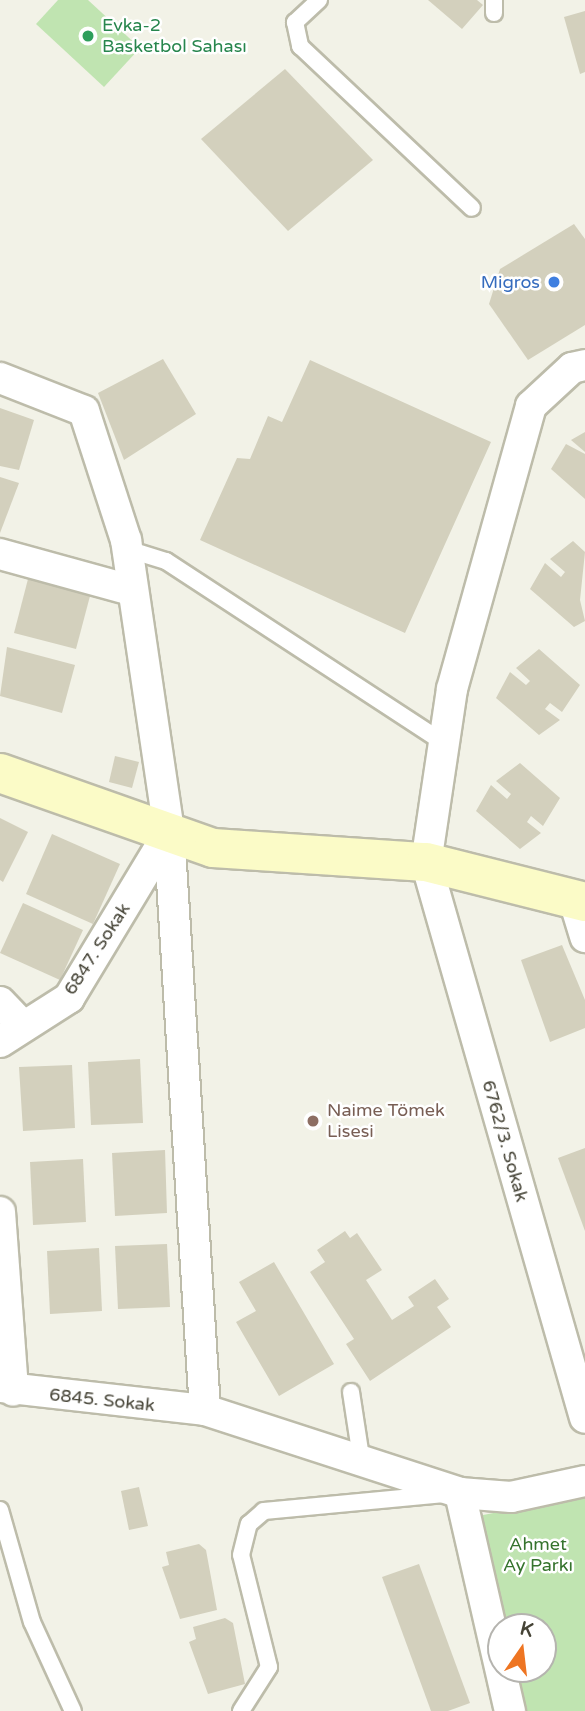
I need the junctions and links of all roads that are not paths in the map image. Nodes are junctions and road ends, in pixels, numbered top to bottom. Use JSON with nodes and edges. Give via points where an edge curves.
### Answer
{"nodes":[{"id":1,"x":319,"y":0,"type":"edge"},
{"id":2,"x":472,"y":208,"type":"dead end"},
{"id":3,"x":585,"y":365,"type":"edge"},
{"id":4,"x":0,"y":378,"type":"edge"},
{"id":5,"x":127,"y":549,"type":"junction"},
{"id":6,"x":0,"y":554,"type":"edge"},
{"id":7,"x":131,"y":590,"type":"junction"},
{"id":8,"x":444,"y":743,"type":"junction"},
{"id":9,"x":0,"y":772,"type":"edge"},
{"id":10,"x":169,"y":832,"type":"junction"},
{"id":11,"x":426,"y":862,"type":"junction"},
{"id":12,"x":580,"y":901,"type":"edge"},
{"id":13,"x":585,"y":937,"type":"edge"},
{"id":14,"x":0,"y":1002,"type":"edge"},
{"id":15,"x":11,"y":1033,"type":"edge"},
{"id":16,"x":0,"y":1212,"type":"edge"},
{"id":17,"x":572,"y":1329,"type":"edge"},
{"id":18,"x":7,"y":1389,"type":"edge"},
{"id":19,"x":351,"y":1392,"type":"dead end"},
{"id":20,"x":205,"y":1410,"type":"junction"},
{"id":21,"x":585,"y":1418,"type":"edge"},
{"id":22,"x":362,"y":1464,"type":"junction"},
{"id":23,"x":585,"y":1481,"type":"edge"},
{"id":24,"x":460,"y":1493,"type":"junction"},
{"id":25,"x":0,"y":1510,"type":"edge"},
{"id":26,"x":74,"y":1711,"type":"edge"},
{"id":27,"x":241,"y":1711,"type":"edge"},
{"id":28,"x":510,"y":1711,"type":"edge"}],
"edges":[{"from":1,"to":2,"type":"lane","via":[[295,22],[300,46]]},
{"from":3,"to":8,"type":"street","via":[[572,368],[531,406],[452,689]]},
{"from":4,"to":5,"type":"street","via":[[83,411]]},
{"from":5,"to":7,"type":"street"},
{"from":5,"to":8,"type":"lane","via":[[166,561]]},
{"from":6,"to":7,"type":"street"},
{"from":7,"to":10,"type":"street"},
{"from":8,"to":11,"type":"street"},
{"from":9,"to":10,"type":"street"},
{"from":10,"to":11,"type":"street","via":[[213,848]]},
{"from":10,"to":15,"type":"street","name":"6847. Sokak","via":[[69,998]]},
{"from":10,"to":20,"type":"street"},
{"from":11,"to":12,"type":"street"},
{"from":11,"to":17,"type":"street","name":"6762/3. Sokak"},
{"from":12,"to":13,"type":"street"},
{"from":14,"to":15,"type":"street"},
{"from":16,"to":18,"type":"street"},
{"from":17,"to":21,"type":"street","name":"6762/3. Sokak"},
{"from":18,"to":20,"type":"street","name":"6845. Sokak"},
{"from":19,"to":22,"type":"lane"},
{"from":20,"to":22,"type":"street","name":"6845. Sokak"},
{"from":22,"to":24,"type":"street","name":"6845. Sokak"},
{"from":23,"to":24,"type":"street","name":"6845. Sokak","via":[[511,1497]]},
{"from":24,"to":27,"type":"lane","via":[[264,1511],[248,1524],[242,1555],[270,1667]]},
{"from":24,"to":28,"type":"street"},
{"from":25,"to":26,"type":"lane","via":[[32,1622]]}]}
